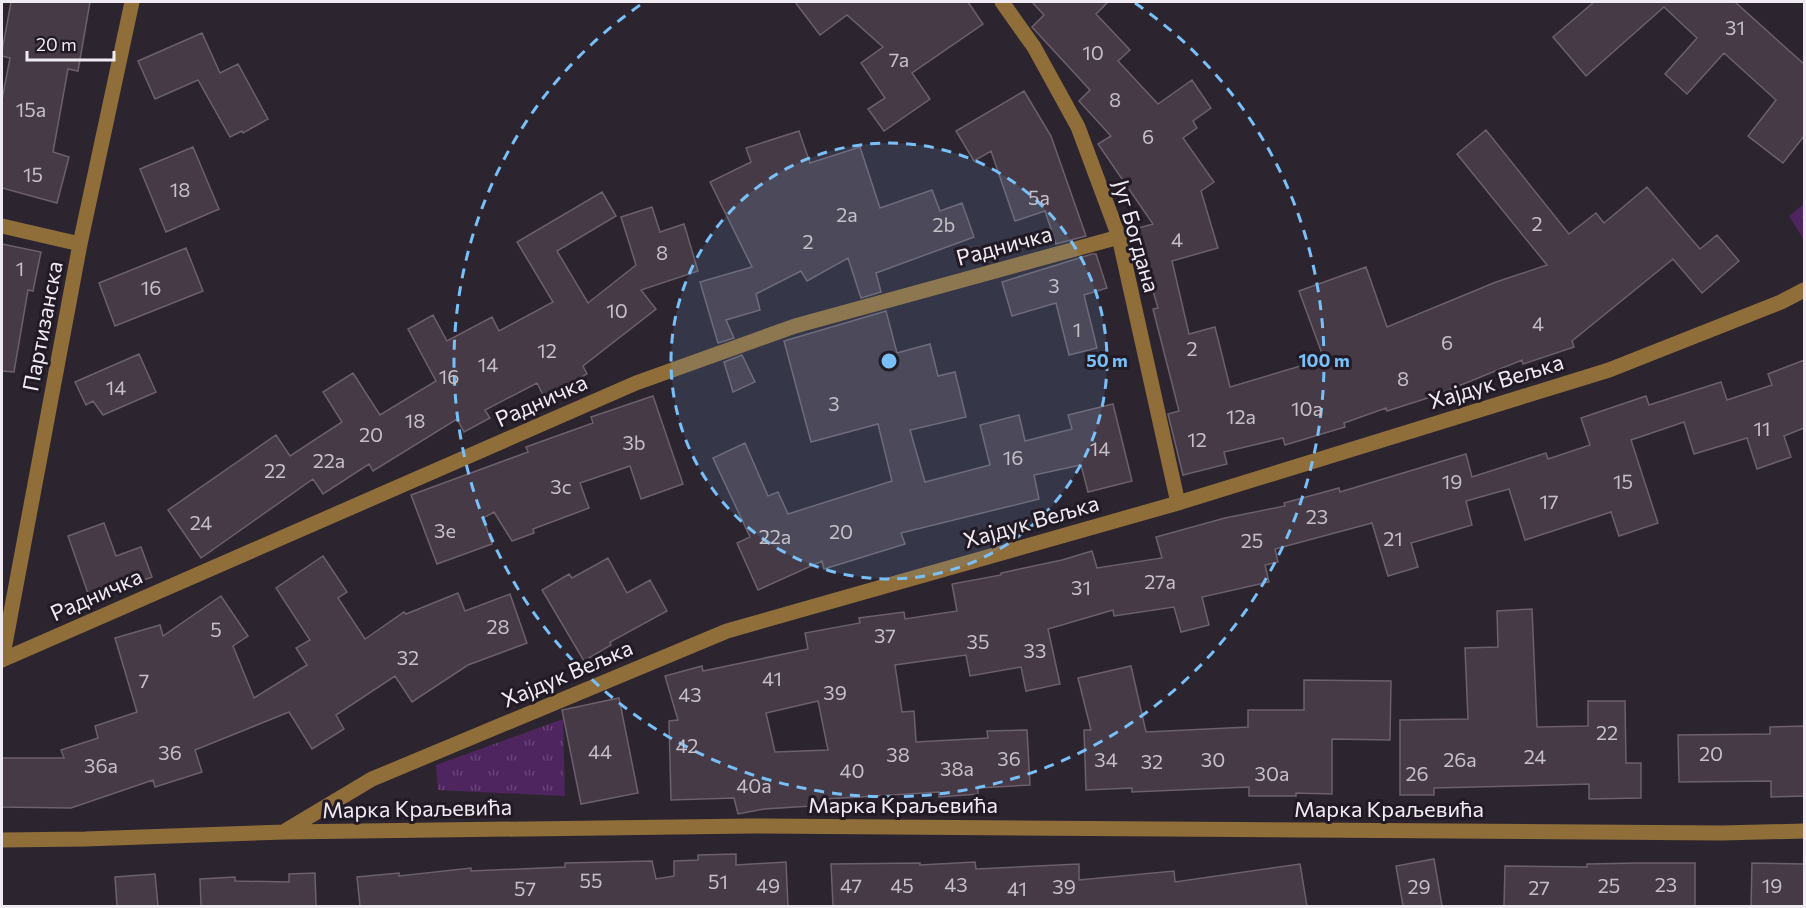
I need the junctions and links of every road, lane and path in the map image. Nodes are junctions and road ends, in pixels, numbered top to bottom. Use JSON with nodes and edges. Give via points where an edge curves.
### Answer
{"nodes":[{"id":1,"x":132,"y":2,"type":"edge"},
{"id":2,"x":1002,"y":2,"type":"edge"},
{"id":3,"x":2,"y":226,"type":"edge"},
{"id":4,"x":1119,"y":237,"type":"junction"},
{"id":5,"x":80,"y":244,"type":"junction"},
{"id":6,"x":1804,"y":290,"type":"edge"},
{"id":7,"x":1178,"y":503,"type":"junction"},
{"id":8,"x":2,"y":660,"type":"edge"},
{"id":9,"x":1804,"y":831,"type":"edge"},
{"id":10,"x":285,"y":832,"type":"junction"},
{"id":11,"x":2,"y":840,"type":"edge"}],
"edges":[{"from":1,"to":5,"type":"street","name":"Партизанска"},
{"from":2,"to":4,"type":"street","name":"Југ Богдана","via":[[1034,47],[1078,128]]},
{"from":3,"to":5,"type":"street"},
{"from":4,"to":7,"type":"street","name":"Југ Богдана"},
{"from":4,"to":8,"type":"street","name":"Радничка","via":[[795,326],[636,383]]},
{"from":5,"to":8,"type":"street","name":"Партизанска"},
{"from":6,"to":7,"type":"street","name":"Хајдук Вељка","via":[[1609,369]]},
{"from":7,"to":10,"type":"street","name":"Хајдук Вељка","via":[[727,631],[372,779]]},
{"from":9,"to":10,"type":"street","name":"Марка Краљевића","via":[[751,826]]},
{"from":10,"to":11,"type":"street","name":"Марка Краљевића"}]}
